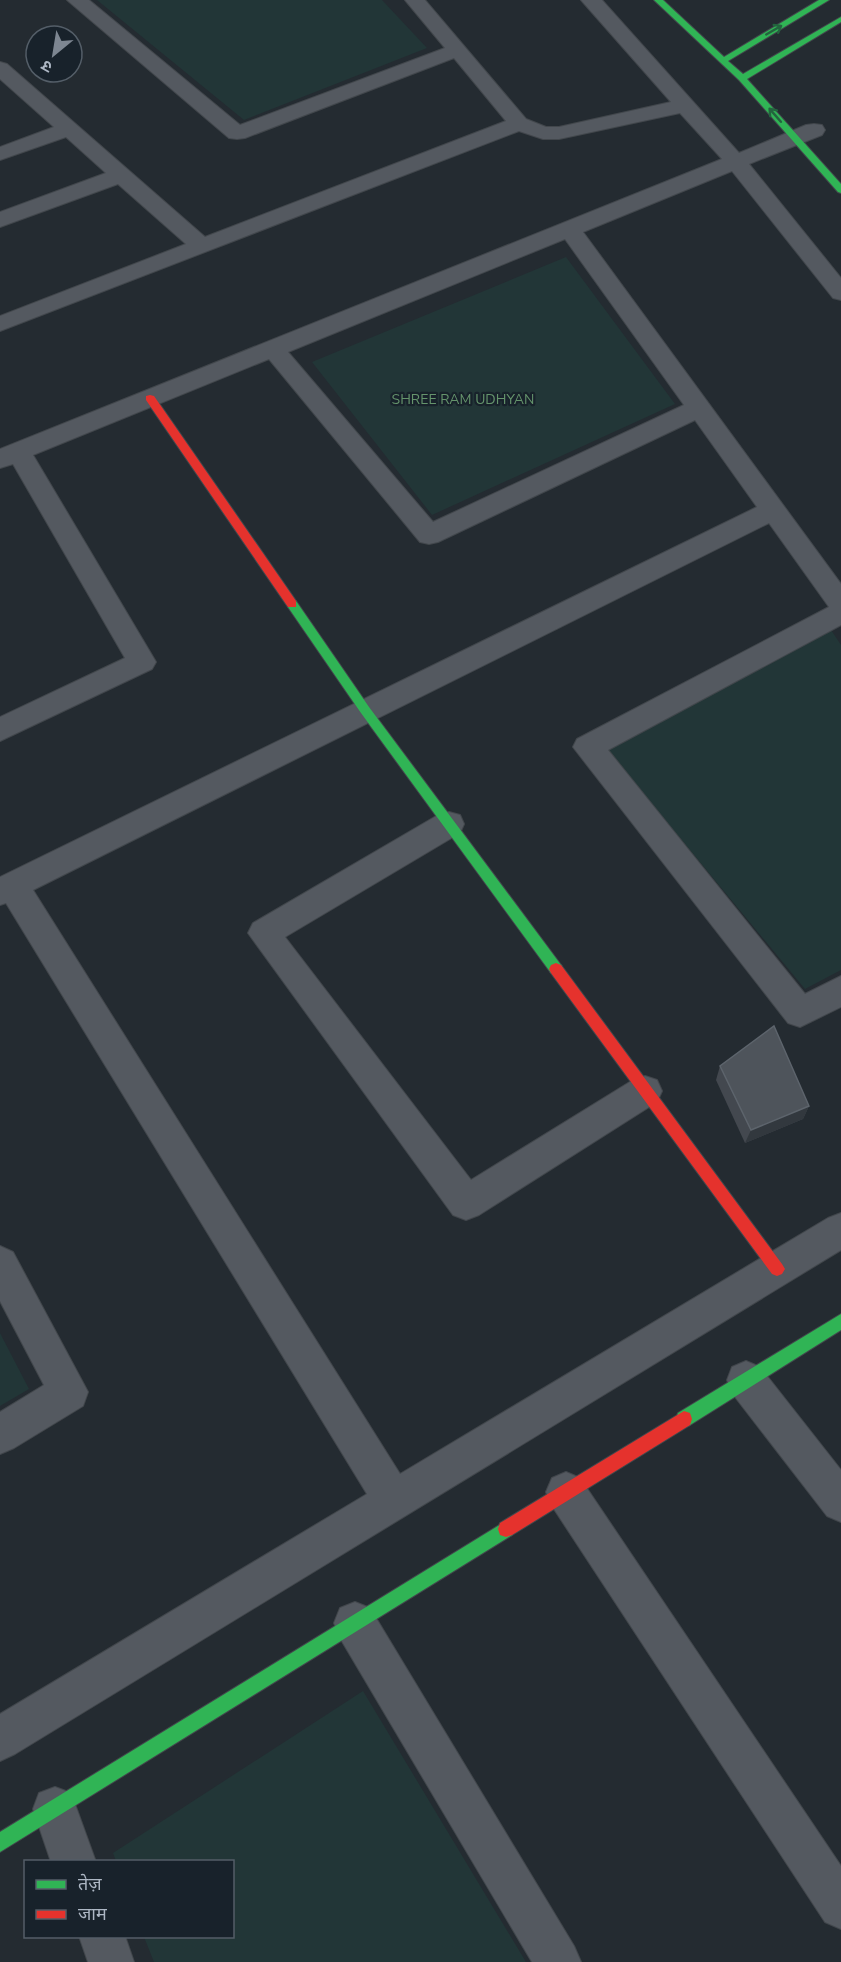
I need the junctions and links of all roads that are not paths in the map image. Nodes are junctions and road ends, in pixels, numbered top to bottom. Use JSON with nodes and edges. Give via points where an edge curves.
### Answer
{"nodes":[{"id":1,"x":77,"y":0,"type":"edge"},
{"id":2,"x":415,"y":0,"type":"edge"},
{"id":3,"x":591,"y":0,"type":"edge"},
{"id":4,"x":658,"y":0,"type":"edge"},
{"id":5,"x":825,"y":0,"type":"edge"},
{"id":6,"x":841,"y":20,"type":"edge"},
{"id":7,"x":736,"y":47,"type":"junction"},
{"id":8,"x":457,"y":51,"type":"junction"},
{"id":9,"x":724,"y":60,"type":"junction"},
{"id":10,"x":2,"y":73,"type":"edge"},
{"id":11,"x":761,"y":74,"type":"junction"},
{"id":12,"x":742,"y":78,"type":"junction"},
{"id":13,"x":686,"y":105,"type":"junction"},
{"id":14,"x":519,"y":123,"type":"junction"},
{"id":15,"x":69,"y":129,"type":"junction"},
{"id":16,"x":809,"y":131,"type":"junction"},
{"id":17,"x":0,"y":154,"type":"edge"},
{"id":18,"x":735,"y":161,"type":"junction"},
{"id":19,"x":121,"y":175,"type":"junction"},
{"id":20,"x":841,"y":190,"type":"edge"},
{"id":21,"x":0,"y":220,"type":"edge"},
{"id":22,"x":569,"y":228,"type":"junction"},
{"id":23,"x":201,"y":246,"type":"junction"},
{"id":24,"x":841,"y":293,"type":"edge"},
{"id":25,"x":0,"y":324,"type":"edge"},
{"id":26,"x":272,"y":348,"type":"junction"},
{"id":27,"x":150,"y":398,"type":"junction"},
{"id":28,"x":699,"y":408,"type":"junction"},
{"id":29,"x":9,"y":455,"type":"edge"},
{"id":30,"x":773,"y":510,"type":"junction"},
{"id":31,"x":841,"y":604,"type":"edge"},
{"id":32,"x":841,"y":613,"type":"edge"},
{"id":33,"x":365,"y":710,"type":"junction"},
{"id":34,"x":0,"y":730,"type":"edge"},
{"id":35,"x":449,"y":824,"type":"junction"},
{"id":36,"x":6,"y":889,"type":"edge"},
{"id":37,"x":841,"y":990,"type":"edge"},
{"id":38,"x":645,"y":1091,"type":"junction"},
{"id":39,"x":841,"y":1230,"type":"edge"},
{"id":40,"x":0,"y":1263,"type":"edge"},
{"id":41,"x":777,"y":1269,"type":"junction"},
{"id":42,"x":841,"y":1321,"type":"edge"},
{"id":43,"x":746,"y":1380,"type":"junction"},
{"id":44,"x":0,"y":1434,"type":"edge"},
{"id":45,"x":566,"y":1492,"type":"junction"},
{"id":46,"x":394,"y":1501,"type":"junction"},
{"id":47,"x":841,"y":1502,"type":"edge"},
{"id":48,"x":355,"y":1623,"type":"junction"},
{"id":49,"x":0,"y":1739,"type":"edge"},
{"id":50,"x":55,"y":1809,"type":"junction"},
{"id":51,"x":0,"y":1843,"type":"edge"},
{"id":52,"x":73,"y":1860,"type":"edge"},
{"id":53,"x":841,"y":1906,"type":"edge"},
{"id":54,"x":103,"y":1938,"type":"edge"},
{"id":55,"x":111,"y":1962,"type":"edge"},
{"id":56,"x":558,"y":1962,"type":"edge"}],
"edges":[{"from":1,"to":8,"type":"street","via":[[237,133]]},
{"from":2,"to":8,"type":"street"},
{"from":3,"to":13,"type":"street"},
{"from":4,"to":9,"type":"street"},
{"from":7,"to":5,"type":"street","one_way":true},
{"from":6,"to":11,"type":"street"},
{"from":7,"to":9,"type":"street"},
{"from":7,"to":11,"type":"street"},
{"from":8,"to":14,"type":"street"},
{"from":9,"to":12,"type":"street"},
{"from":10,"to":15,"type":"street"},
{"from":11,"to":12,"type":"street"},
{"from":16,"to":12,"type":"street","one_way":true},
{"from":13,"to":14,"type":"street","via":[[559,133],[543,133]]},
{"from":13,"to":18,"type":"street"},
{"from":14,"to":23,"type":"street"},
{"from":15,"to":17,"type":"street"},
{"from":15,"to":19,"type":"street"},
{"from":16,"to":18,"type":"street"},
{"from":16,"to":20,"type":"street"},
{"from":18,"to":22,"type":"street"},
{"from":18,"to":24,"type":"street"},
{"from":19,"to":21,"type":"street"},
{"from":19,"to":23,"type":"street"},
{"from":22,"to":26,"type":"street"},
{"from":22,"to":28,"type":"street"},
{"from":23,"to":25,"type":"street"},
{"from":26,"to":27,"type":"street"},
{"from":26,"to":28,"type":"street","via":[[429,535]]},
{"from":27,"to":29,"type":"street"},
{"from":27,"to":33,"type":"street"},
{"from":28,"to":30,"type":"street"},
{"from":29,"to":34,"type":"street","via":[[142,662]]},
{"from":30,"to":31,"type":"street"},
{"from":30,"to":33,"type":"street"},
{"from":32,"to":37,"type":"street","via":[[588,747],[800,1013]]},
{"from":33,"to":35,"type":"street"},
{"from":33,"to":36,"type":"street"},
{"from":35,"to":38,"type":"street"},
{"from":35,"to":38,"type":"street","via":[[264,933],[466,1203]]},
{"from":36,"to":46,"type":"street"},
{"from":38,"to":41,"type":"street"},
{"from":39,"to":41,"type":"street"},
{"from":40,"to":44,"type":"street","via":[[69,1392]]},
{"from":41,"to":46,"type":"street"},
{"from":42,"to":43,"type":"street"},
{"from":43,"to":45,"type":"street"},
{"from":43,"to":47,"type":"street"},
{"from":45,"to":48,"type":"street"},
{"from":45,"to":53,"type":"street"},
{"from":46,"to":49,"type":"street"},
{"from":48,"to":50,"type":"street"},
{"from":48,"to":56,"type":"street"},
{"from":50,"to":51,"type":"street"},
{"from":50,"to":52,"type":"street"},
{"from":54,"to":55,"type":"street"}]}
